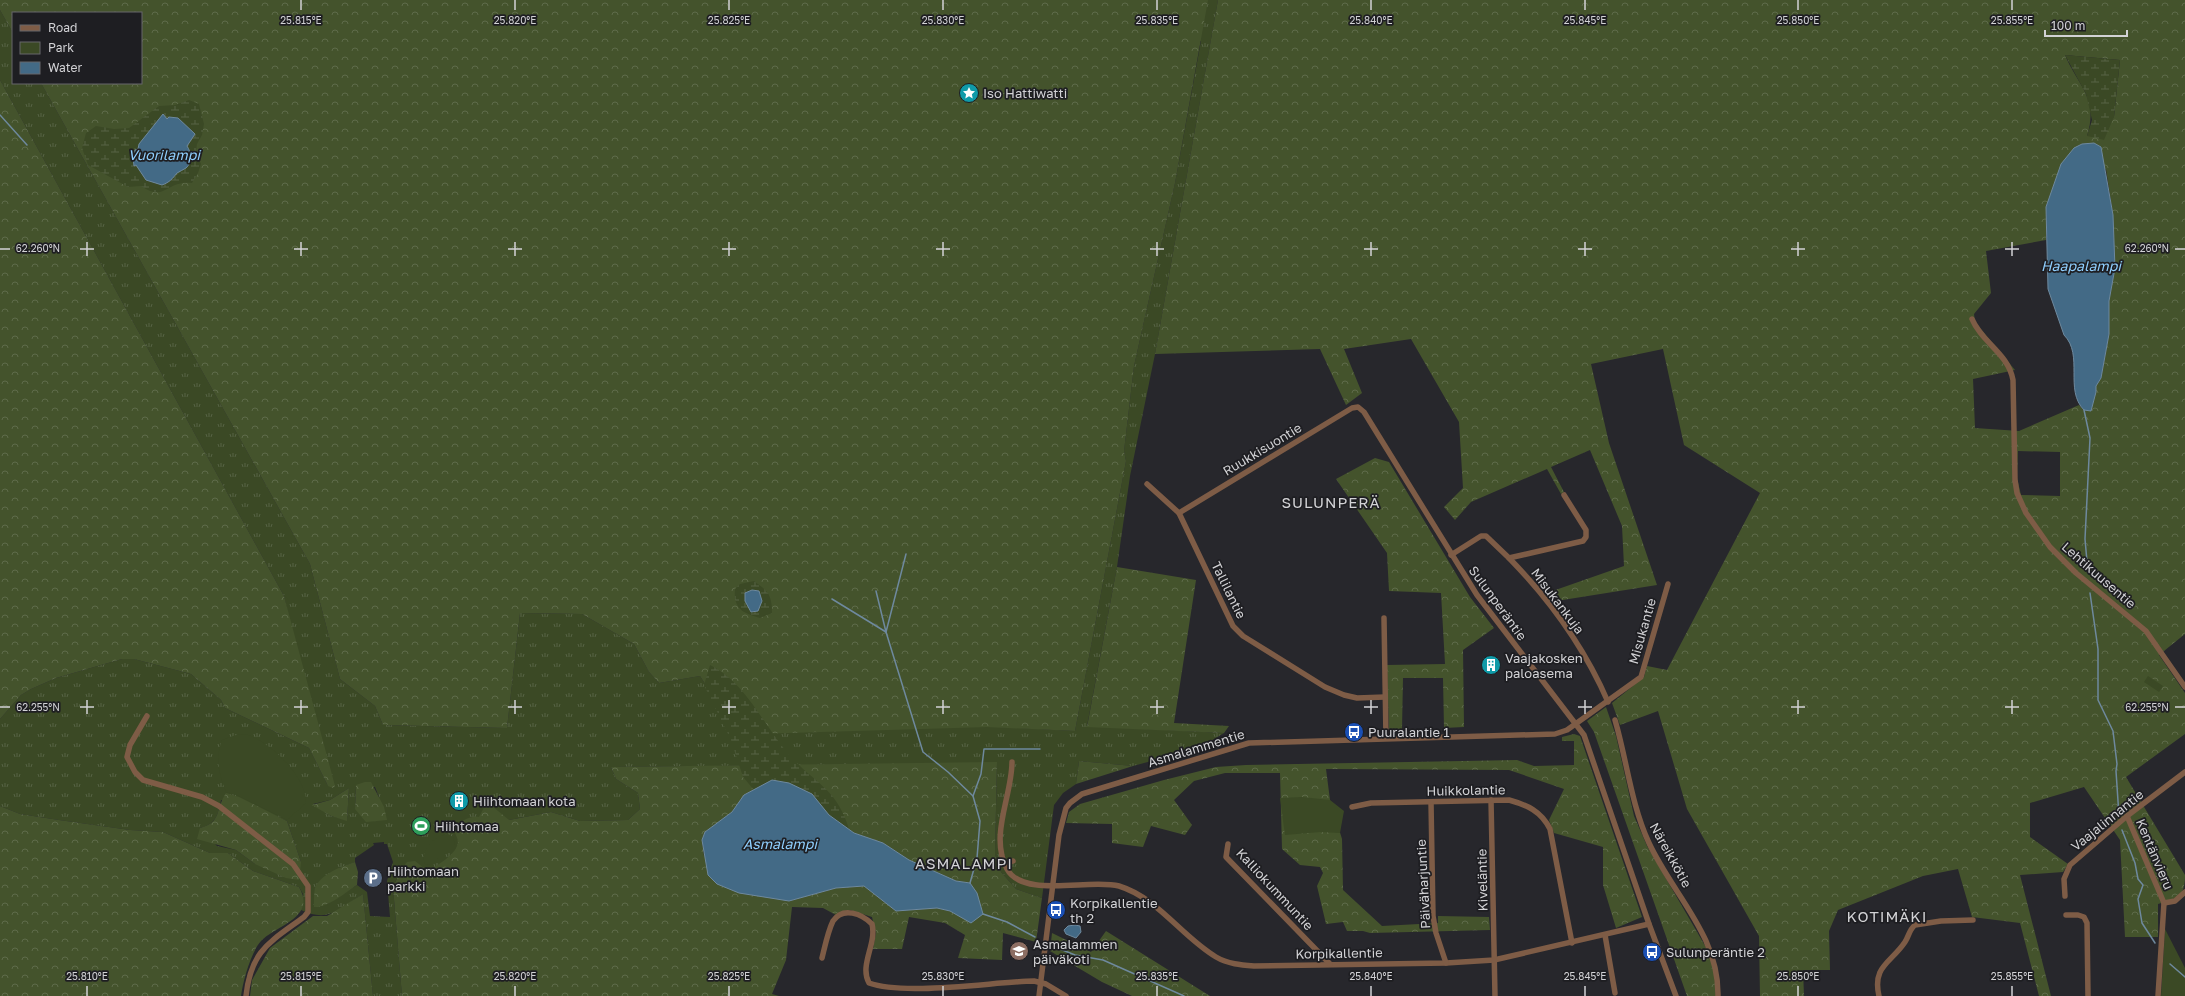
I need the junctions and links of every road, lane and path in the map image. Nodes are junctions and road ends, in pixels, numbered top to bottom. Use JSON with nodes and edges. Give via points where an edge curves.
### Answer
{"nodes":[{"id":1,"x":1972,"y":319,"type":"dead end"},
{"id":2,"x":1358,"y":406,"type":"joint"},
{"id":3,"x":1147,"y":484,"type":"dead end"},
{"id":4,"x":1564,"y":495,"type":"dead end"},
{"id":5,"x":1179,"y":513,"type":"junction"},
{"id":6,"x":1451,"y":554,"type":"junction"},
{"id":7,"x":1509,"y":558,"type":"junction"},
{"id":8,"x":1668,"y":584,"type":"dead end"},
{"id":9,"x":1384,"y":618,"type":"dead end"},
{"id":10,"x":2185,"y":687,"type":"edge"},
{"id":11,"x":1385,"y":698,"type":"junction"},
{"id":12,"x":1608,"y":702,"type":"junction"},
{"id":13,"x":147,"y":716,"type":"dead end"},
{"id":14,"x":1614,"y":720,"type":"dead end"},
{"id":15,"x":1576,"y":724,"type":"junction"},
{"id":16,"x":1386,"y":738,"type":"junction"},
{"id":17,"x":1012,"y":762,"type":"dead end"},
{"id":18,"x":2185,"y":772,"type":"edge"},
{"id":19,"x":1491,"y":800,"type":"junction"},
{"id":20,"x":1431,"y":802,"type":"junction"},
{"id":21,"x":1352,"y":807,"type":"dead end"},
{"id":22,"x":2127,"y":816,"type":"junction"},
{"id":23,"x":1228,"y":844,"type":"dead end"},
{"id":24,"x":1013,"y":861,"type":"dead end"},
{"id":25,"x":1005,"y":864,"type":"junction"},
{"id":26,"x":1052,"y":886,"type":"junction"},
{"id":27,"x":2184,"y":895,"type":"edge"},
{"id":28,"x":2065,"y":896,"type":"dead end"},
{"id":29,"x":2164,"y":903,"type":"junction"},
{"id":30,"x":2066,"y":916,"type":"dead end"},
{"id":31,"x":1973,"y":920,"type":"dead end"},
{"id":32,"x":1649,"y":924,"type":"junction"},
{"id":33,"x":1605,"y":935,"type":"junction"},
{"id":34,"x":1572,"y":942,"type":"junction"},
{"id":35,"x":822,"y":958,"type":"dead end"},
{"id":36,"x":1494,"y":960,"type":"junction"},
{"id":37,"x":1446,"y":963,"type":"junction"},
{"id":38,"x":1330,"y":964,"type":"junction"},
{"id":39,"x":1041,"y":982,"type":"junction"},
{"id":40,"x":1615,"y":993,"type":"dead end"},
{"id":41,"x":246,"y":996,"type":"edge"},
{"id":42,"x":1039,"y":996,"type":"edge"},
{"id":43,"x":1066,"y":996,"type":"edge"},
{"id":44,"x":1495,"y":996,"type":"edge"},
{"id":45,"x":1676,"y":996,"type":"edge"},
{"id":46,"x":1718,"y":996,"type":"edge"},
{"id":47,"x":1879,"y":996,"type":"edge"},
{"id":48,"x":2088,"y":996,"type":"edge"},
{"id":49,"x":2158,"y":996,"type":"edge"}],
"edges":[{"from":1,"to":10,"type":"street","name":"Lehtikuusentie","via":[[1984,338],[2005,359],[2011,369],[2015,480],[2017,493],[2026,513],[2050,548],[2070,568],[2146,631]]},
{"from":2,"to":5,"type":"street","name":"Ruukkisuontie"},
{"from":2,"to":6,"type":"street","name":"Sulunperäntie"},
{"from":3,"to":5,"type":"street","name":"Tallilantie"},
{"from":4,"to":7,"type":"street","via":[[1586,530],[1583,541]]},
{"from":5,"to":11,"type":"street","name":"Tallilantie","via":[[1233,626],[1243,636],[1344,696]]},
{"from":6,"to":7,"type":"street","name":"Misukankuja","via":[[1481,536],[1486,536]]},
{"from":6,"to":15,"type":"street","name":"Sulunperäntie","via":[[1477,595]]},
{"from":7,"to":12,"type":"street","name":"Misukankuja","via":[[1529,579],[1594,669]]},
{"from":8,"to":12,"type":"street","name":"Misukantie","via":[[1641,677]]},
{"from":9,"to":11,"type":"street"},
{"from":11,"to":16,"type":"street"},
{"from":12,"to":15,"type":"street","name":"Misukantie"},
{"from":13,"to":41,"type":"street","via":[[130,745],[128,758],[135,772],[143,780],[202,798],[219,806],[293,864],[308,886],[308,912],[264,946],[257,956],[248,980]]},
{"from":14,"to":46,"type":"street","name":"Näreikkötie","via":[[1638,814],[1650,844],[1713,954],[1719,981]]},
{"from":15,"to":16,"type":"street","name":"Asmalammentie","via":[[1555,734]]},
{"from":15,"to":32,"type":"street","name":"Sulunperäntie","via":[[1584,735],[1591,754]]},
{"from":16,"to":26,"type":"street","name":"Asmalammentie","via":[[1249,743],[1082,794],[1070,803],[1063,816]]},
{"from":17,"to":25,"type":"street","via":[[1000,838]]},
{"from":18,"to":22,"type":"street","name":"Vaajalinnantie"},
{"from":19,"to":20,"type":"street","name":"Huikkolantie"},
{"from":19,"to":34,"type":"street","name":"Huikkolantie","via":[[1509,800],[1530,806],[1545,818],[1550,828]]},
{"from":19,"to":36,"type":"street","name":"Kiveläntie"},
{"from":20,"to":21,"type":"street","name":"Huikkolantie","via":[[1371,803]]},
{"from":20,"to":37,"type":"street","name":"Päiväharjuntie","via":[[1433,916]]},
{"from":22,"to":28,"type":"street","name":"Vaajalinnantie","via":[[2070,865],[2064,879]]},
{"from":22,"to":29,"type":"street","name":"Kentänvieru"},
{"from":23,"to":38,"type":"street","name":"Kalliokummuntie","via":[[1226,857]]},
{"from":24,"to":25,"type":"street"},
{"from":25,"to":26,"type":"street","name":"Korpikallentie","via":[[1015,879]]},
{"from":26,"to":38,"type":"street","name":"Korpikallentie","via":[[1098,882],[1136,893],[1216,957],[1234,964]]},
{"from":26,"to":39,"type":"street","name":"Asmalammentie"},
{"from":27,"to":29,"type":"street"},
{"from":29,"to":49,"type":"street","name":"Kentänvieru"},
{"from":30,"to":48,"type":"street","via":[[2084,917],[2087,923]]},
{"from":31,"to":47,"type":"street","via":[[1917,924],[1912,928],[1906,942],[1880,970]]},
{"from":32,"to":33,"type":"street","name":"Korpikallentie"},
{"from":32,"to":45,"type":"street","name":"Sulunperäntie"},
{"from":33,"to":34,"type":"street","name":"Korpikallentie"},
{"from":33,"to":40,"type":"street"},
{"from":34,"to":36,"type":"street","name":"Korpikallentie"},
{"from":35,"to":39,"type":"street","via":[[834,921],[850,913],[862,916],[872,924],[873,939],[865,971],[869,983],[875,986],[891,990],[913,990]]},
{"from":36,"to":37,"type":"street","name":"Korpikallentie"},
{"from":36,"to":44,"type":"street","name":"Kiveläntie"},
{"from":37,"to":38,"type":"street","name":"Korpikallentie"},
{"from":39,"to":42,"type":"street","name":"Asmalammentie"},
{"from":39,"to":43,"type":"street"}]}
